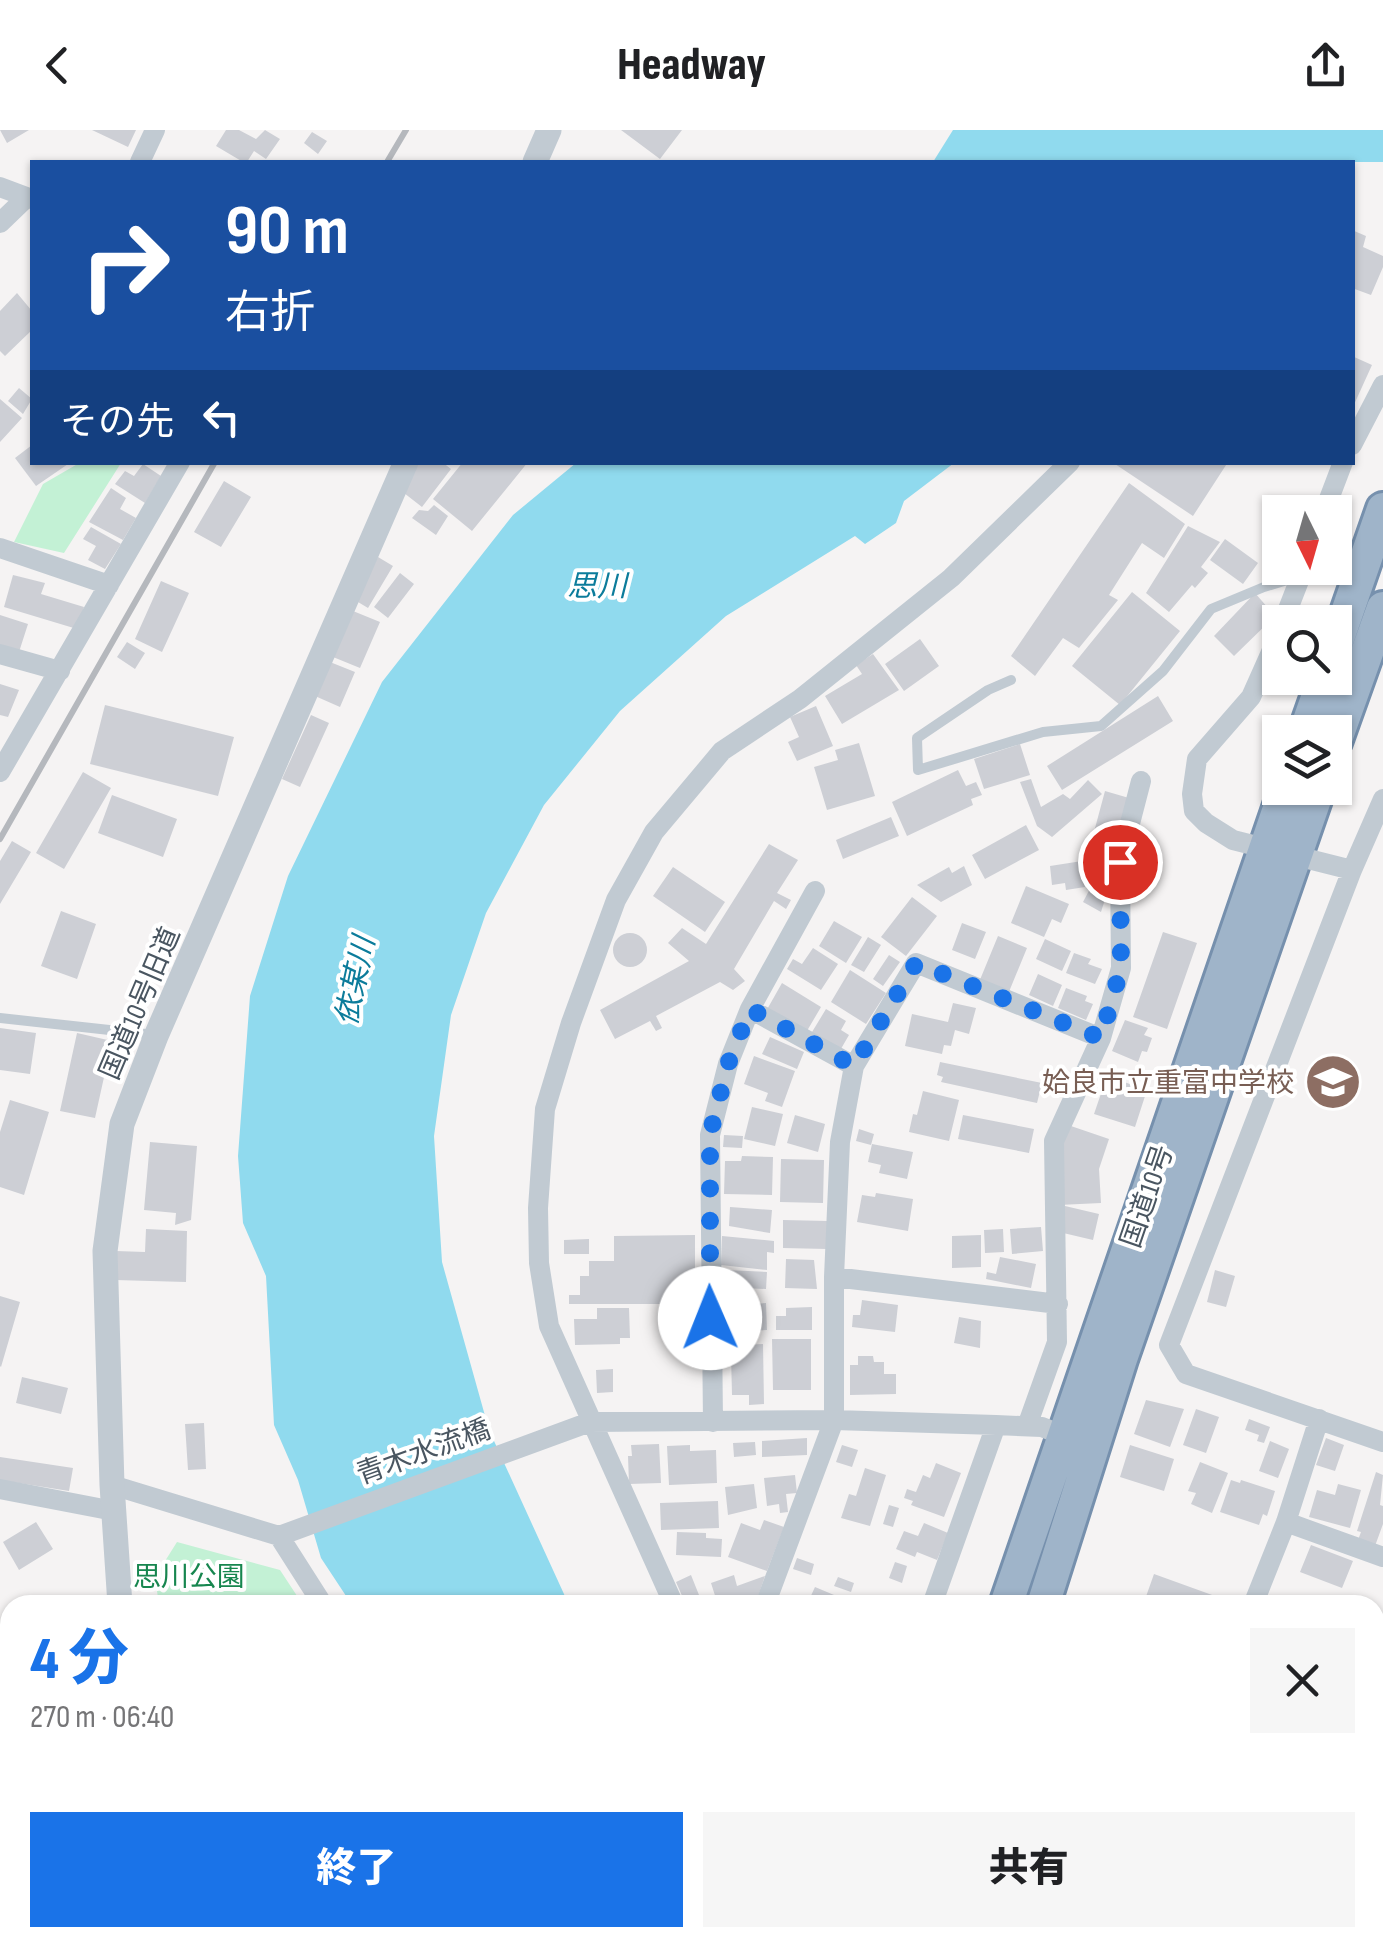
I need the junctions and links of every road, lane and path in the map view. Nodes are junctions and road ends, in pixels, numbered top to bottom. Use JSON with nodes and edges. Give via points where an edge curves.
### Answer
{"nodes":[{"id":1,"x":155,"y":130,"type":"edge"},
{"id":2,"x":549,"y":130,"type":"edge"},
{"id":3,"x":141,"y":160,"type":"edge"},
{"id":4,"x":536,"y":160,"type":"edge"},
{"id":5,"x":0,"y":187,"type":"edge"},
{"id":6,"x":30,"y":198,"type":"edge"},
{"id":7,"x":0,"y":222,"type":"edge"},
{"id":8,"x":1383,"y":385,"type":"edge"},
{"id":9,"x":1355,"y":439,"type":"edge"},
{"id":10,"x":178,"y":465,"type":"edge"},
{"id":11,"x":405,"y":465,"type":"edge"},
{"id":12,"x":1067,"y":465,"type":"edge"},
{"id":13,"x":1343,"y":465,"type":"edge"},
{"id":14,"x":1331,"y":495,"type":"edge"},
{"id":15,"x":1383,"y":509,"type":"edge"},
{"id":16,"x":0,"y":548,"type":"edge"},
{"id":17,"x":109,"y":585,"type":"junction"},
{"id":18,"x":1269,"y":585,"type":"edge"},
{"id":19,"x":1350,"y":605,"type":"edge"},
{"id":20,"x":1383,"y":608,"type":"edge"},
{"id":21,"x":0,"y":654,"type":"edge"},
{"id":22,"x":60,"y":671,"type":"junction"},
{"id":23,"x":1262,"y":671,"type":"edge"},
{"id":24,"x":1011,"y":680,"type":"dead end"},
{"id":25,"x":1345,"y":715,"type":"edge"},
{"id":26,"x":0,"y":772,"type":"edge"},
{"id":27,"x":1140,"y":781,"type":"dead end"},
{"id":28,"x":1383,"y":799,"type":"edge"},
{"id":29,"x":1284,"y":805,"type":"edge"},
{"id":30,"x":1308,"y":805,"type":"edge"},
{"id":31,"x":1280,"y":851,"type":"junction"},
{"id":32,"x":1352,"y":870,"type":"junction"},
{"id":33,"x":815,"y":891,"type":"dead end"},
{"id":34,"x":750,"y":1009,"type":"junction"},
{"id":35,"x":0,"y":1018,"type":"edge"},
{"id":36,"x":156,"y":1036,"type":"junction"},
{"id":37,"x":1101,"y":1038,"type":"junction"},
{"id":38,"x":854,"y":1066,"type":"junction"},
{"id":39,"x":834,"y":1277,"type":"junction"},
{"id":40,"x":1058,"y":1304,"type":"junction"},
{"id":41,"x":1319,"y":1419,"type":"junction"},
{"id":42,"x":834,"y":1420,"type":"junction"},
{"id":43,"x":713,"y":1422,"type":"junction"},
{"id":44,"x":583,"y":1423,"type":"junction"},
{"id":45,"x":996,"y":1424,"type":"junction"},
{"id":46,"x":1027,"y":1426,"type":"junction"},
{"id":47,"x":1078,"y":1442,"type":"junction"},
{"id":48,"x":1383,"y":1442,"type":"edge"},
{"id":49,"x":112,"y":1485,"type":"junction"},
{"id":50,"x":0,"y":1489,"type":"edge"},
{"id":51,"x":114,"y":1511,"type":"junction"},
{"id":52,"x":1286,"y":1522,"type":"junction"},
{"id":53,"x":284,"y":1533,"type":"junction"},
{"id":54,"x":1383,"y":1558,"type":"edge"},
{"id":55,"x":119,"y":1595,"type":"edge"},
{"id":56,"x":318,"y":1595,"type":"edge"},
{"id":57,"x":669,"y":1595,"type":"edge"},
{"id":58,"x":769,"y":1595,"type":"edge"},
{"id":59,"x":936,"y":1595,"type":"edge"},
{"id":60,"x":1010,"y":1595,"type":"edge"},
{"id":61,"x":1045,"y":1595,"type":"edge"},
{"id":62,"x":1257,"y":1595,"type":"edge"}],
"edges":[{"from":1,"to":3,"type":"street"},
{"from":2,"to":4,"type":"street"},
{"from":5,"to":6,"type":"street"},
{"from":6,"to":7,"type":"street"},
{"from":8,"to":9,"type":"street"},
{"from":10,"to":17,"type":"street"},
{"from":11,"to":36,"type":"street","name":"国道10号旧道"},
{"from":12,"to":44,"type":"street","via":[[951,578],[800,699],[722,751],[654,832],[616,900],[546,1109],[538,1208],[538,1263],[549,1326]]},
{"from":13,"to":14,"type":"street"},
{"from":15,"to":19,"type":"highway"},
{"from":16,"to":17,"type":"street"},
{"from":17,"to":22,"type":"street"},
{"from":18,"to":24,"type":"lane","via":[[1211,609],[1163,671],[1101,726],[1043,732],[918,770],[917,738]]},
{"from":20,"to":25,"type":"highway"},
{"from":21,"to":22,"type":"street"},
{"from":22,"to":26,"type":"street"},
{"from":23,"to":31,"type":"street","via":[[1250,697],[1197,759],[1192,794],[1194,810],[1206,823],[1233,840]]},
{"from":27,"to":37,"type":"street","via":[[1120,862],[1121,968]]},
{"from":28,"to":32,"type":"street"},
{"from":29,"to":31,"type":"highway","name":"国道10号"},
{"from":30,"to":31,"type":"highway","name":"国道10号"},
{"from":31,"to":32,"type":"street"},
{"from":31,"to":47,"type":"highway","name":"国道10号"},
{"from":32,"to":41,"type":"street","via":[[1169,1345],[1186,1374]]},
{"from":33,"to":34,"type":"street"},
{"from":34,"to":38,"type":"street"},
{"from":34,"to":43,"type":"street","via":[[710,1134]]},
{"from":35,"to":36,"type":"lane"},
{"from":36,"to":49,"type":"street","name":"国道10号旧道","via":[[122,1124],[105,1252]]},
{"from":37,"to":38,"type":"street","via":[[916,963]]},
{"from":37,"to":40,"type":"street","via":[[1054,1141]]},
{"from":38,"to":39,"type":"street","via":[[840,1142]]},
{"from":39,"to":40,"type":"street"},
{"from":39,"to":42,"type":"street"},
{"from":40,"to":46,"type":"street","via":[[1057,1342]]},
{"from":41,"to":48,"type":"street"},
{"from":41,"to":52,"type":"street"},
{"from":42,"to":43,"type":"street"},
{"from":42,"to":45,"type":"street"},
{"from":42,"to":58,"type":"street"},
{"from":43,"to":44,"type":"street"},
{"from":44,"to":53,"type":"street","name":"青木水流橋"},
{"from":44,"to":57,"type":"street"},
{"from":45,"to":46,"type":"street"},
{"from":45,"to":59,"type":"street"},
{"from":46,"to":47,"type":"street"},
{"from":47,"to":60,"type":"highway","name":"国道10号"},
{"from":47,"to":61,"type":"highway","name":"国道10号"},
{"from":49,"to":51,"type":"street","name":"国道10号旧道"},
{"from":49,"to":53,"type":"street"},
{"from":50,"to":51,"type":"street"},
{"from":51,"to":55,"type":"street","name":"国道10号旧道"},
{"from":52,"to":54,"type":"street"},
{"from":52,"to":62,"type":"street"},
{"from":53,"to":56,"type":"street"}]}
